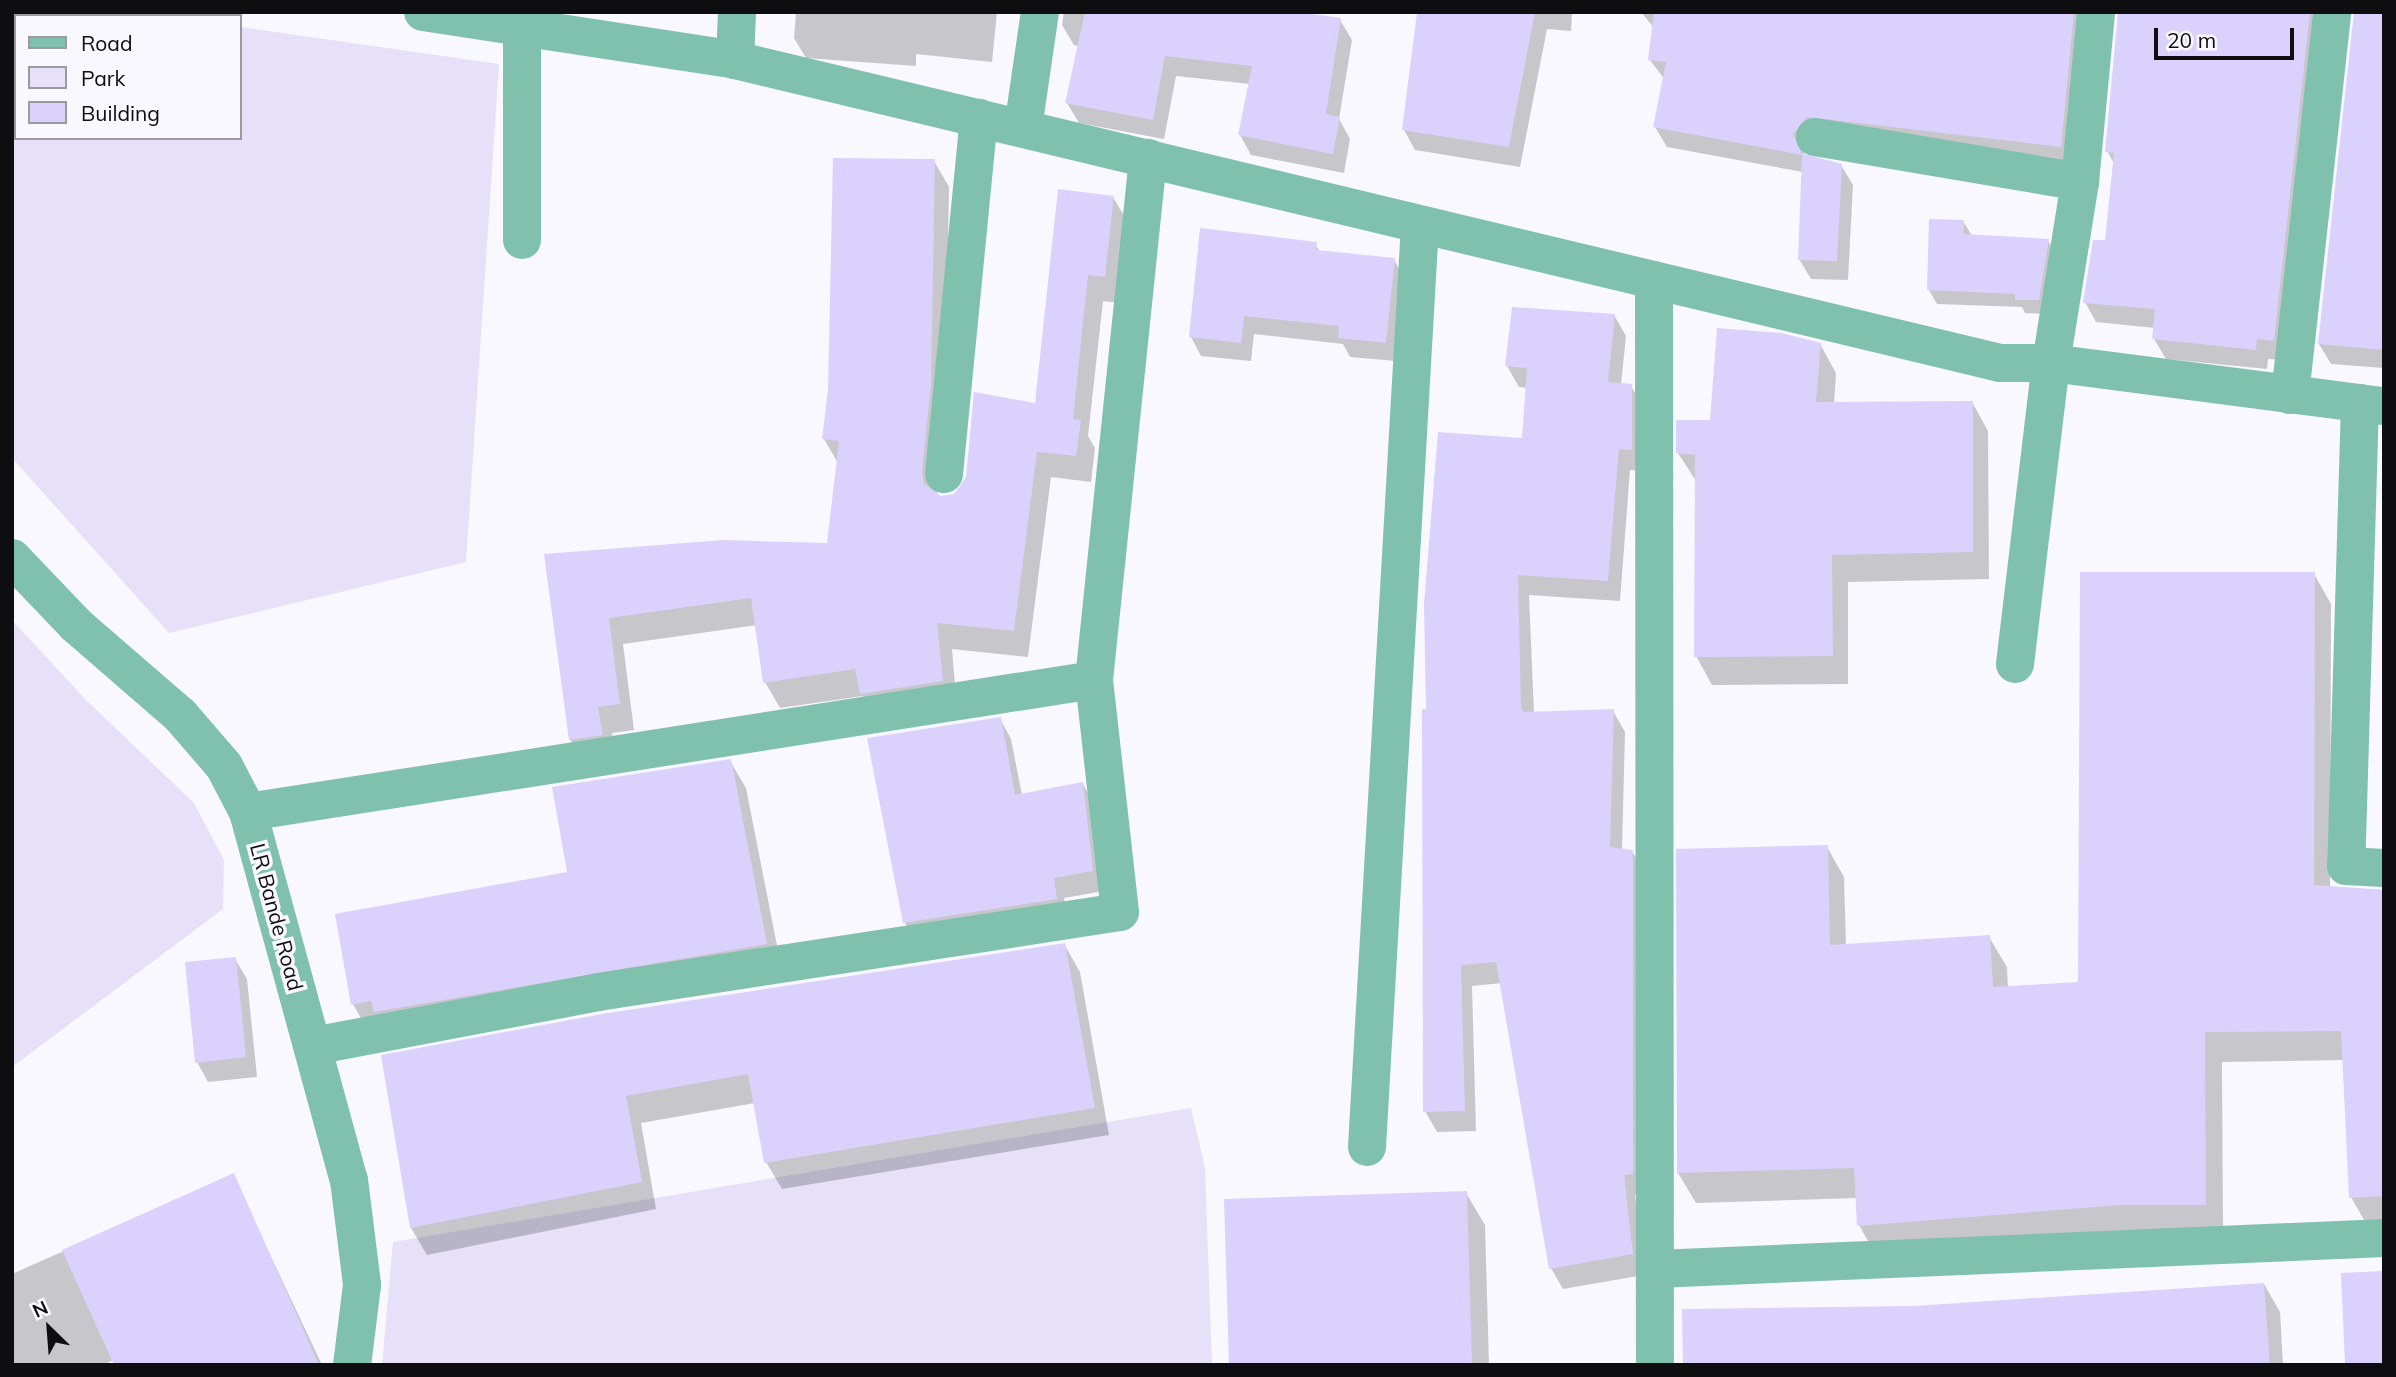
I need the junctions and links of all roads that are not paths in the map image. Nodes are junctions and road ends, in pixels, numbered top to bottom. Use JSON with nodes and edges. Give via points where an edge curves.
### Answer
{"nodes":[{"id":1,"x":737,"y":12,"type":"edge"},
{"id":2,"x":1040,"y":12,"type":"edge"},
{"id":3,"x":2096,"y":12,"type":"edge"},
{"id":4,"x":2332,"y":12,"type":"edge"},
{"id":5,"x":431,"y":13,"type":"edge"},
{"id":6,"x":522,"y":27,"type":"junction"},
{"id":7,"x":735,"y":60,"type":"junction"},
{"id":8,"x":979,"y":118,"type":"junction"},
{"id":9,"x":1023,"y":128,"type":"junction"},
{"id":10,"x":1815,"y":137,"type":"dead end"},
{"id":11,"x":1148,"y":158,"type":"junction"},
{"id":12,"x":2080,"y":182,"type":"junction"},
{"id":13,"x":1420,"y":226,"type":"junction"},
{"id":14,"x":522,"y":240,"type":"dead end"},
{"id":15,"x":1654,"y":280,"type":"junction"},
{"id":16,"x":2052,"y":363,"type":"junction"},
{"id":17,"x":2290,"y":395,"type":"junction"},
{"id":18,"x":2372,"y":404,"type":"edge"},
{"id":19,"x":944,"y":474,"type":"dead end"},
{"id":20,"x":12,"y":558,"type":"edge"},
{"id":21,"x":2015,"y":664,"type":"dead end"},
{"id":22,"x":1094,"y":680,"type":"junction"},
{"id":23,"x":248,"y":812,"type":"junction"},
{"id":24,"x":2384,"y":868,"type":"edge"},
{"id":25,"x":313,"y":1046,"type":"junction"},
{"id":26,"x":1367,"y":1147,"type":"dead end"},
{"id":27,"x":2384,"y":1238,"type":"edge"},
{"id":28,"x":1657,"y":1269,"type":"junction"},
{"id":29,"x":352,"y":1365,"type":"edge"},
{"id":30,"x":1655,"y":1365,"type":"edge"}],
"edges":[{"from":1,"to":7,"type":"street"},
{"from":2,"to":9,"type":"street"},
{"from":3,"to":12,"type":"street"},
{"from":4,"to":17,"type":"street"},
{"from":5,"to":6,"type":"street"},
{"from":6,"to":7,"type":"street"},
{"from":6,"to":14,"type":"street"},
{"from":7,"to":8,"type":"street"},
{"from":8,"to":9,"type":"street"},
{"from":8,"to":19,"type":"street"},
{"from":9,"to":11,"type":"street"},
{"from":10,"to":12,"type":"street"},
{"from":11,"to":13,"type":"street"},
{"from":11,"to":22,"type":"street"},
{"from":12,"to":16,"type":"street"},
{"from":13,"to":15,"type":"street"},
{"from":13,"to":26,"type":"street"},
{"from":15,"to":16,"type":"street","via":[[2000,363]]},
{"from":15,"to":28,"type":"street"},
{"from":16,"to":17,"type":"street"},
{"from":16,"to":21,"type":"street"},
{"from":17,"to":18,"type":"street"},
{"from":18,"to":24,"type":"street","via":[[2346,866]]},
{"from":20,"to":23,"type":"street","name":"LR Bande Road","via":[[76,625],[180,715],[219,760]]},
{"from":22,"to":23,"type":"street"},
{"from":22,"to":25,"type":"street","via":[[1120,912],[598,992]]},
{"from":23,"to":25,"type":"street","name":"LR Bande Road"},
{"from":25,"to":29,"type":"street","name":"LR Bande Road","via":[[349,1180],[357,1228],[362,1285]]},
{"from":27,"to":28,"type":"street"},
{"from":28,"to":30,"type":"street"}]}
